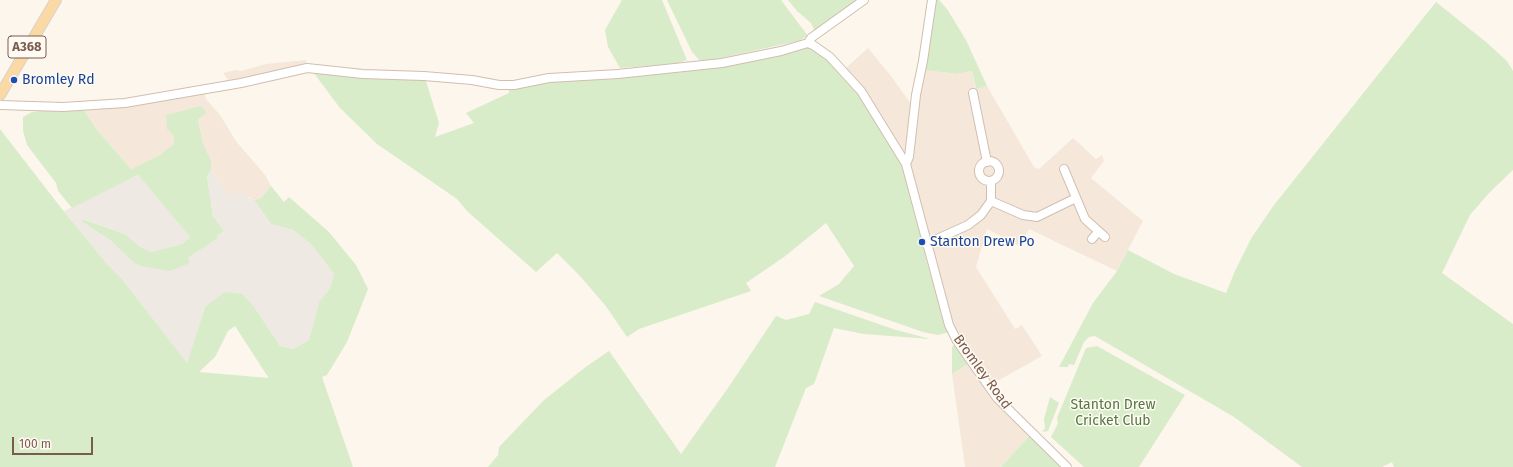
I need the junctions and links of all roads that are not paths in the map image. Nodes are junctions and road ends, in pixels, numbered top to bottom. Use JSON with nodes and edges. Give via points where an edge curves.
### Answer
{"nodes":[{"id":1,"x":56,"y":0,"type":"edge"},
{"id":2,"x":864,"y":0,"type":"edge"},
{"id":3,"x":932,"y":0,"type":"edge"},
{"id":4,"x":808,"y":43,"type":"junction"},
{"id":5,"x":973,"y":93,"type":"dead end"},
{"id":6,"x":0,"y":95,"type":"edge"},
{"id":7,"x":0,"y":105,"type":"edge"},
{"id":8,"x":987,"y":162,"type":"junction"},
{"id":9,"x":906,"y":164,"type":"junction"},
{"id":10,"x":1064,"y":169,"type":"dead end"},
{"id":11,"x":991,"y":181,"type":"junction"},
{"id":12,"x":1076,"y":198,"type":"junction"},
{"id":13,"x":991,"y":201,"type":"junction"},
{"id":14,"x":1092,"y":239,"type":"dead end"},
{"id":15,"x":926,"y":244,"type":"junction"},
{"id":16,"x":1067,"y":467,"type":"edge"}],
"edges":[{"from":1,"to":6,"type":"main road","number":"A368"},
{"from":2,"to":4,"type":"street","via":[[811,38]]},
{"from":3,"to":9,"type":"street"},
{"from":4,"to":7,"type":"street","via":[[722,63],[550,78],[514,84],[499,85],[472,80],[374,75],[307,68],[240,83],[125,103],[63,107]]},
{"from":4,"to":9,"type":"street","name":"Bromley Road","via":[[830,57],[861,91]]},
{"from":5,"to":8,"type":"street"},
{"from":8,"to":11,"type":"street","via":[[994,163],[998,170],[996,177]]},
{"from":8,"to":11,"type":"street","via":[[981,165],[979,174],[984,180]]},
{"from":9,"to":15,"type":"street","name":"Bromley Road"},
{"from":10,"to":12,"type":"street"},
{"from":11,"to":13,"type":"street"},
{"from":12,"to":13,"type":"street","via":[[1038,217],[1023,215]]},
{"from":12,"to":14,"type":"street","via":[[1085,219],[1102,234]]},
{"from":13,"to":15,"type":"street","via":[[982,215],[968,225]]},
{"from":15,"to":16,"type":"street","name":"Bromley Road","via":[[957,341],[1001,403]]}]}
